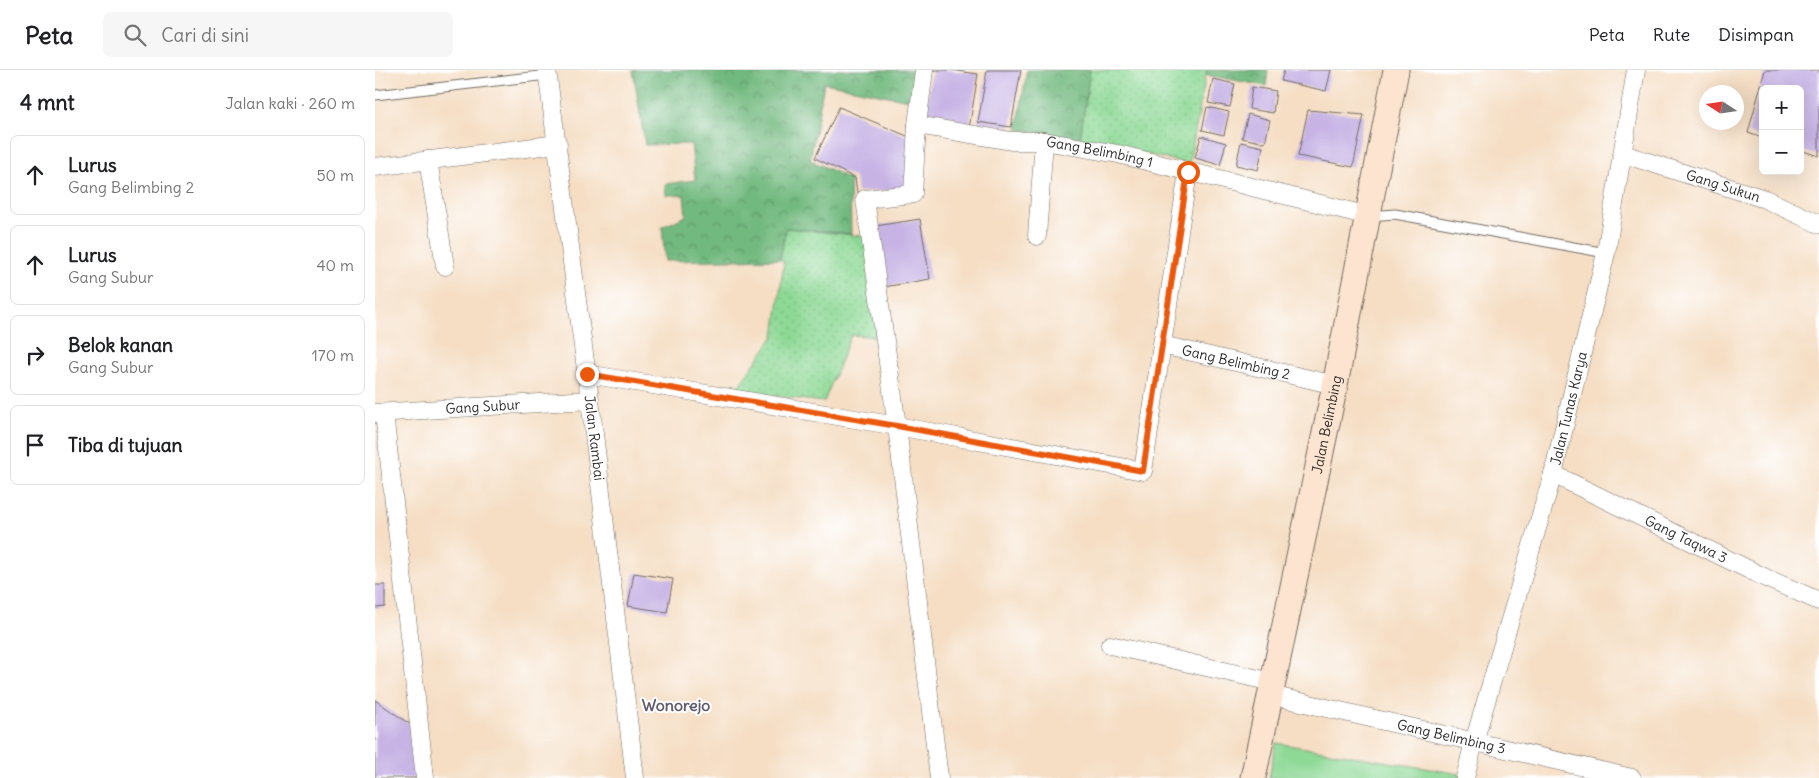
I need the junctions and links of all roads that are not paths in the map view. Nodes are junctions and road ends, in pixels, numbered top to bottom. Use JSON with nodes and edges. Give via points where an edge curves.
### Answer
{"nodes":[{"id":1,"x":925,"y":70,"type":"edge"},
{"id":2,"x":1396,"y":70,"type":"edge"},
{"id":3,"x":1636,"y":70,"type":"edge"},
{"id":4,"x":548,"y":72,"type":"edge"},
{"id":5,"x":375,"y":94,"type":"edge"},
{"id":6,"x":917,"y":125,"type":"junction"},
{"id":7,"x":1044,"y":141,"type":"junction"},
{"id":8,"x":558,"y":144,"type":"junction"},
{"id":9,"x":1623,"y":154,"type":"junction"},
{"id":10,"x":428,"y":160,"type":"junction"},
{"id":11,"x":375,"y":167,"type":"edge"},
{"id":12,"x":1188,"y":172,"type":"junction"},
{"id":13,"x":1369,"y":216,"type":"junction"},
{"id":14,"x":1819,"y":224,"type":"edge"},
{"id":15,"x":1037,"y":236,"type":"dead end"},
{"id":16,"x":1607,"y":253,"type":"junction"},
{"id":17,"x":445,"y":266,"type":"dead end"},
{"id":18,"x":1162,"y":345,"type":"junction"},
{"id":19,"x":587,"y":374,"type":"junction"},
{"id":20,"x":1335,"y":385,"type":"junction"},
{"id":21,"x":590,"y":400,"type":"junction"},
{"id":22,"x":380,"y":413,"type":"edge"},
{"id":23,"x":897,"y":426,"type":"junction"},
{"id":24,"x":1553,"y":474,"type":"junction"},
{"id":25,"x":1819,"y":601,"type":"edge"},
{"id":26,"x":1110,"y":645,"type":"dead end"},
{"id":27,"x":1271,"y":689,"type":"junction"},
{"id":28,"x":1474,"y":742,"type":"junction"},
{"id":29,"x":1605,"y":775,"type":"edge"},
{"id":30,"x":425,"y":778,"type":"edge"},
{"id":31,"x":635,"y":778,"type":"edge"},
{"id":32,"x":939,"y":778,"type":"edge"},
{"id":33,"x":1253,"y":778,"type":"edge"},
{"id":34,"x":1465,"y":778,"type":"edge"},
{"id":35,"x":1632,"y":778,"type":"edge"}],
"edges":[{"from":1,"to":6,"type":"street"},
{"from":2,"to":13,"type":"street","name":"Jalan Belimbing"},
{"from":3,"to":9,"type":"street","name":"Jalan Tunas Karya"},
{"from":4,"to":5,"type":"lane"},
{"from":4,"to":8,"type":"street","name":"Jalan Rambai"},
{"from":6,"to":7,"type":"street","name":"Gang Belimbing 1","via":[[1011,140]]},
{"from":6,"to":23,"type":"street","via":[[913,194],[865,198]]},
{"from":7,"to":12,"type":"street","name":"Gang Belimbing 1","via":[[1118,154]]},
{"from":7,"to":15,"type":"street"},
{"from":8,"to":10,"type":"street"},
{"from":8,"to":19,"type":"street","name":"Jalan Rambai"},
{"from":9,"to":14,"type":"street","name":"Gang Sukun","via":[[1765,199]]},
{"from":9,"to":16,"type":"street","name":"Jalan Tunas Karya"},
{"from":10,"to":11,"type":"street"},
{"from":10,"to":17,"type":"street"},
{"from":12,"to":13,"type":"street","name":"Gang Belimbing 1"},
{"from":12,"to":18,"type":"street"},
{"from":13,"to":16,"type":"lane","via":[[1395,214]]},
{"from":13,"to":20,"type":"street","name":"Jalan Belimbing"},
{"from":16,"to":24,"type":"street","name":"Jalan Tunas Karya"},
{"from":18,"to":20,"type":"street","name":"Gang Belimbing 2"},
{"from":18,"to":23,"type":"street","via":[[1143,471]]},
{"from":19,"to":21,"type":"street","name":"Jalan Rambai"},
{"from":19,"to":23,"type":"street"},
{"from":20,"to":27,"type":"street","name":"Jalan Belimbing"},
{"from":21,"to":22,"type":"street","name":"Gang Subur"},
{"from":21,"to":31,"type":"street","name":"Jalan Rambai"},
{"from":22,"to":30,"type":"street"},
{"from":23,"to":32,"type":"street"},
{"from":24,"to":25,"type":"street","name":"Gang Taqwa 3"},
{"from":24,"to":28,"type":"street","name":"Jalan Tunas Karya"},
{"from":26,"to":27,"type":"street","name":"Gang Belimbing 3"},
{"from":27,"to":28,"type":"street","name":"Gang Belimbing 3"},
{"from":27,"to":33,"type":"street","name":"Jalan Belimbing"},
{"from":28,"to":29,"type":"street","name":"Gang Belimbing 3"},
{"from":28,"to":34,"type":"street","name":"Jalan Tunas Karya"},
{"from":29,"to":35,"type":"street","name":"Gang Belimbing 3"}]}
